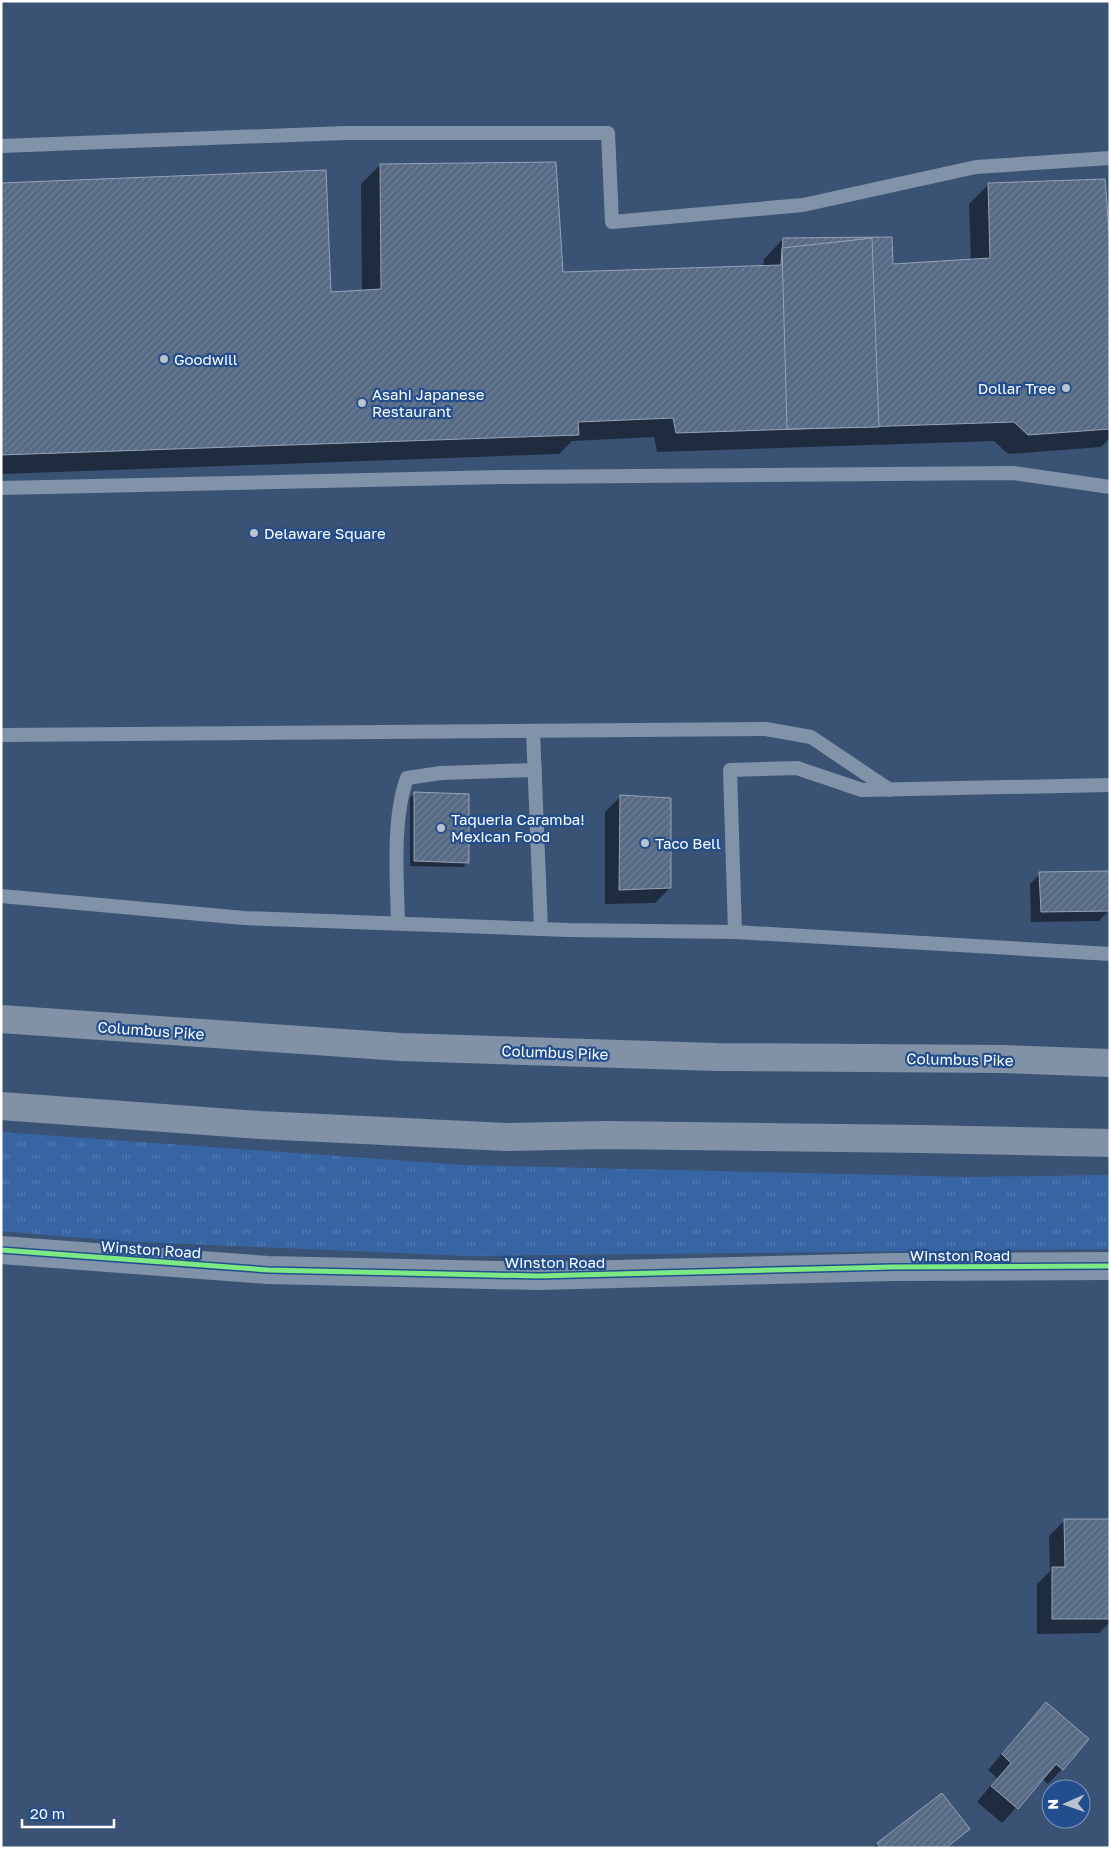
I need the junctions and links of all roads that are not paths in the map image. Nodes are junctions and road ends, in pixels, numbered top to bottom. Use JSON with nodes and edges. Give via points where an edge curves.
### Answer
{"nodes":[{"id":1,"x":1,"y":146,"type":"edge"},
{"id":2,"x":1110,"y":158,"type":"edge"},
{"id":3,"x":1110,"y":487,"type":"edge"},
{"id":4,"x":1,"y":488,"type":"edge"},
{"id":5,"x":534,"y":731,"type":"junction"},
{"id":6,"x":1,"y":735,"type":"edge"},
{"id":7,"x":535,"y":770,"type":"junction"},
{"id":8,"x":1110,"y":785,"type":"edge"},
{"id":9,"x":890,"y":790,"type":"junction"},
{"id":10,"x":1,"y":896,"type":"edge"},
{"id":11,"x":398,"y":923,"type":"junction"},
{"id":12,"x":541,"y":928,"type":"junction"},
{"id":13,"x":735,"y":932,"type":"junction"},
{"id":14,"x":1110,"y":954,"type":"edge"},
{"id":15,"x":1,"y":1019,"type":"edge"},
{"id":16,"x":1110,"y":1064,"type":"edge"},
{"id":17,"x":1,"y":1106,"type":"edge"},
{"id":18,"x":1110,"y":1143,"type":"edge"},
{"id":19,"x":1,"y":1250,"type":"edge"},
{"id":20,"x":1110,"y":1266,"type":"edge"}],
"edges":[{"from":1,"to":2,"type":"lane","via":[[344,133],[608,133],[612,222],[803,206],[976,167]]},
{"from":3,"to":4,"type":"lane","via":[[1013,473],[501,478]]},
{"from":5,"to":6,"type":"lane"},
{"from":5,"to":7,"type":"lane"},
{"from":5,"to":9,"type":"lane","via":[[766,728],[811,737]]},
{"from":7,"to":11,"type":"lane","via":[[441,773],[407,778],[401,795],[396,859]]},
{"from":7,"to":12,"type":"lane"},
{"from":8,"to":9,"type":"lane"},
{"from":9,"to":13,"type":"lane","via":[[862,790],[797,768],[730,770]]},
{"from":10,"to":11,"type":"lane","via":[[244,918]]},
{"from":11,"to":12,"type":"lane"},
{"from":12,"to":13,"type":"lane"},
{"from":13,"to":14,"type":"lane"},
{"from":15,"to":16,"type":"highway","name":"Columbus Pike","via":[[401,1046],[716,1057],[1002,1059]]},
{"from":17,"to":18,"type":"highway","via":[[260,1125],[507,1137],[606,1135]]},
{"from":19,"to":20,"type":"street","name":"Winston Road","via":[[268,1270],[538,1276],[892,1267]]}]}
